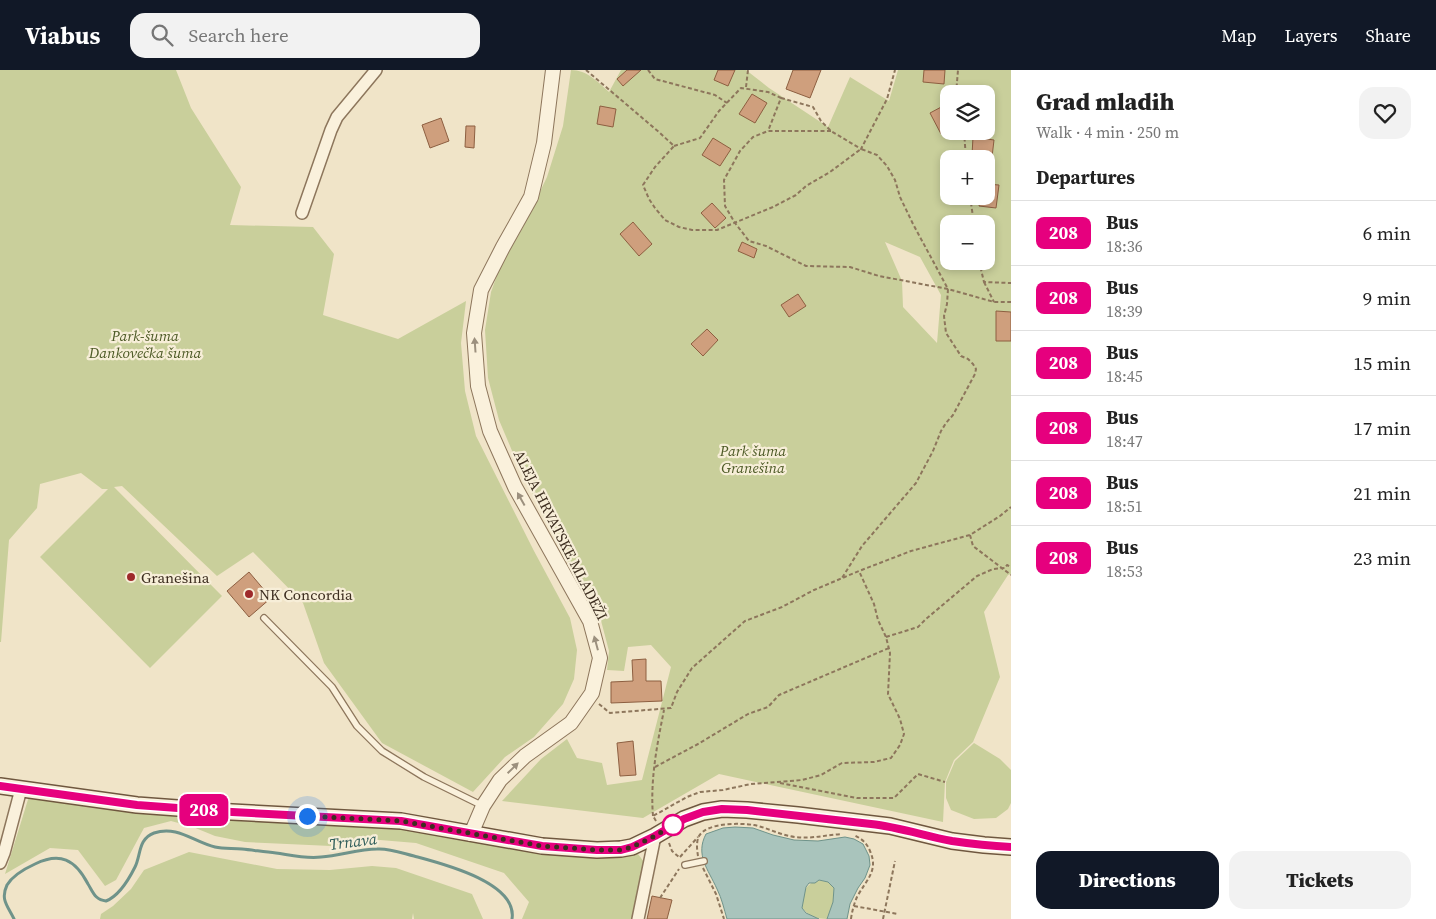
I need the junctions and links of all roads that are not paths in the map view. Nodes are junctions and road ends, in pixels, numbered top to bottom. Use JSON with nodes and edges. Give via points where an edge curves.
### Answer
{"nodes":[{"id":1,"x":376,"y":70,"type":"edge"},
{"id":2,"x":553,"y":70,"type":"edge"},
{"id":3,"x":302,"y":213,"type":"dead end"},
{"id":4,"x":264,"y":618,"type":"dead end"},
{"id":5,"x":0,"y":786,"type":"edge"},
{"id":6,"x":21,"y":789,"type":"junction"},
{"id":7,"x":483,"y":806,"type":"junction"},
{"id":8,"x":471,"y":834,"type":"junction"},
{"id":9,"x":662,"y":840,"type":"junction"},
{"id":10,"x":1011,"y":847,"type":"edge"},
{"id":11,"x":701,"y":860,"type":"road end"},
{"id":12,"x":0,"y":862,"type":"edge"},
{"id":13,"x":684,"y":864,"type":"road end"},
{"id":14,"x":638,"y":919,"type":"edge"}],
"edges":[{"from":1,"to":3,"type":"street","via":[[337,117]]},
{"from":7,"to":2,"type":"street","name":"ALEJA HRVATSKE MLADEŽI","one_way":true,"via":[[500,780],[525,756],[571,723],[592,693],[600,658],[590,621],[515,487],[490,431],[478,386],[474,333],[481,290],[531,197],[544,143]]},
{"from":4,"to":7,"type":"lane","via":[[332,687],[357,726],[382,752]]},
{"from":5,"to":6,"type":"main road"},
{"from":6,"to":8,"type":"main road","via":[[137,805],[401,821]]},
{"from":6,"to":12,"type":"street"},
{"from":7,"to":8,"type":"street","name":"ALEJA HRVATSKE MLADEŽI"},
{"from":8,"to":9,"type":"main road","via":[[542,846],[597,850],[621,850]]},
{"from":9,"to":10,"type":"main road","via":[[684,819],[722,809],[890,826],[952,841]]},
{"from":9,"to":14,"type":"street"},
{"from":11,"to":13,"type":"lane"}]}
